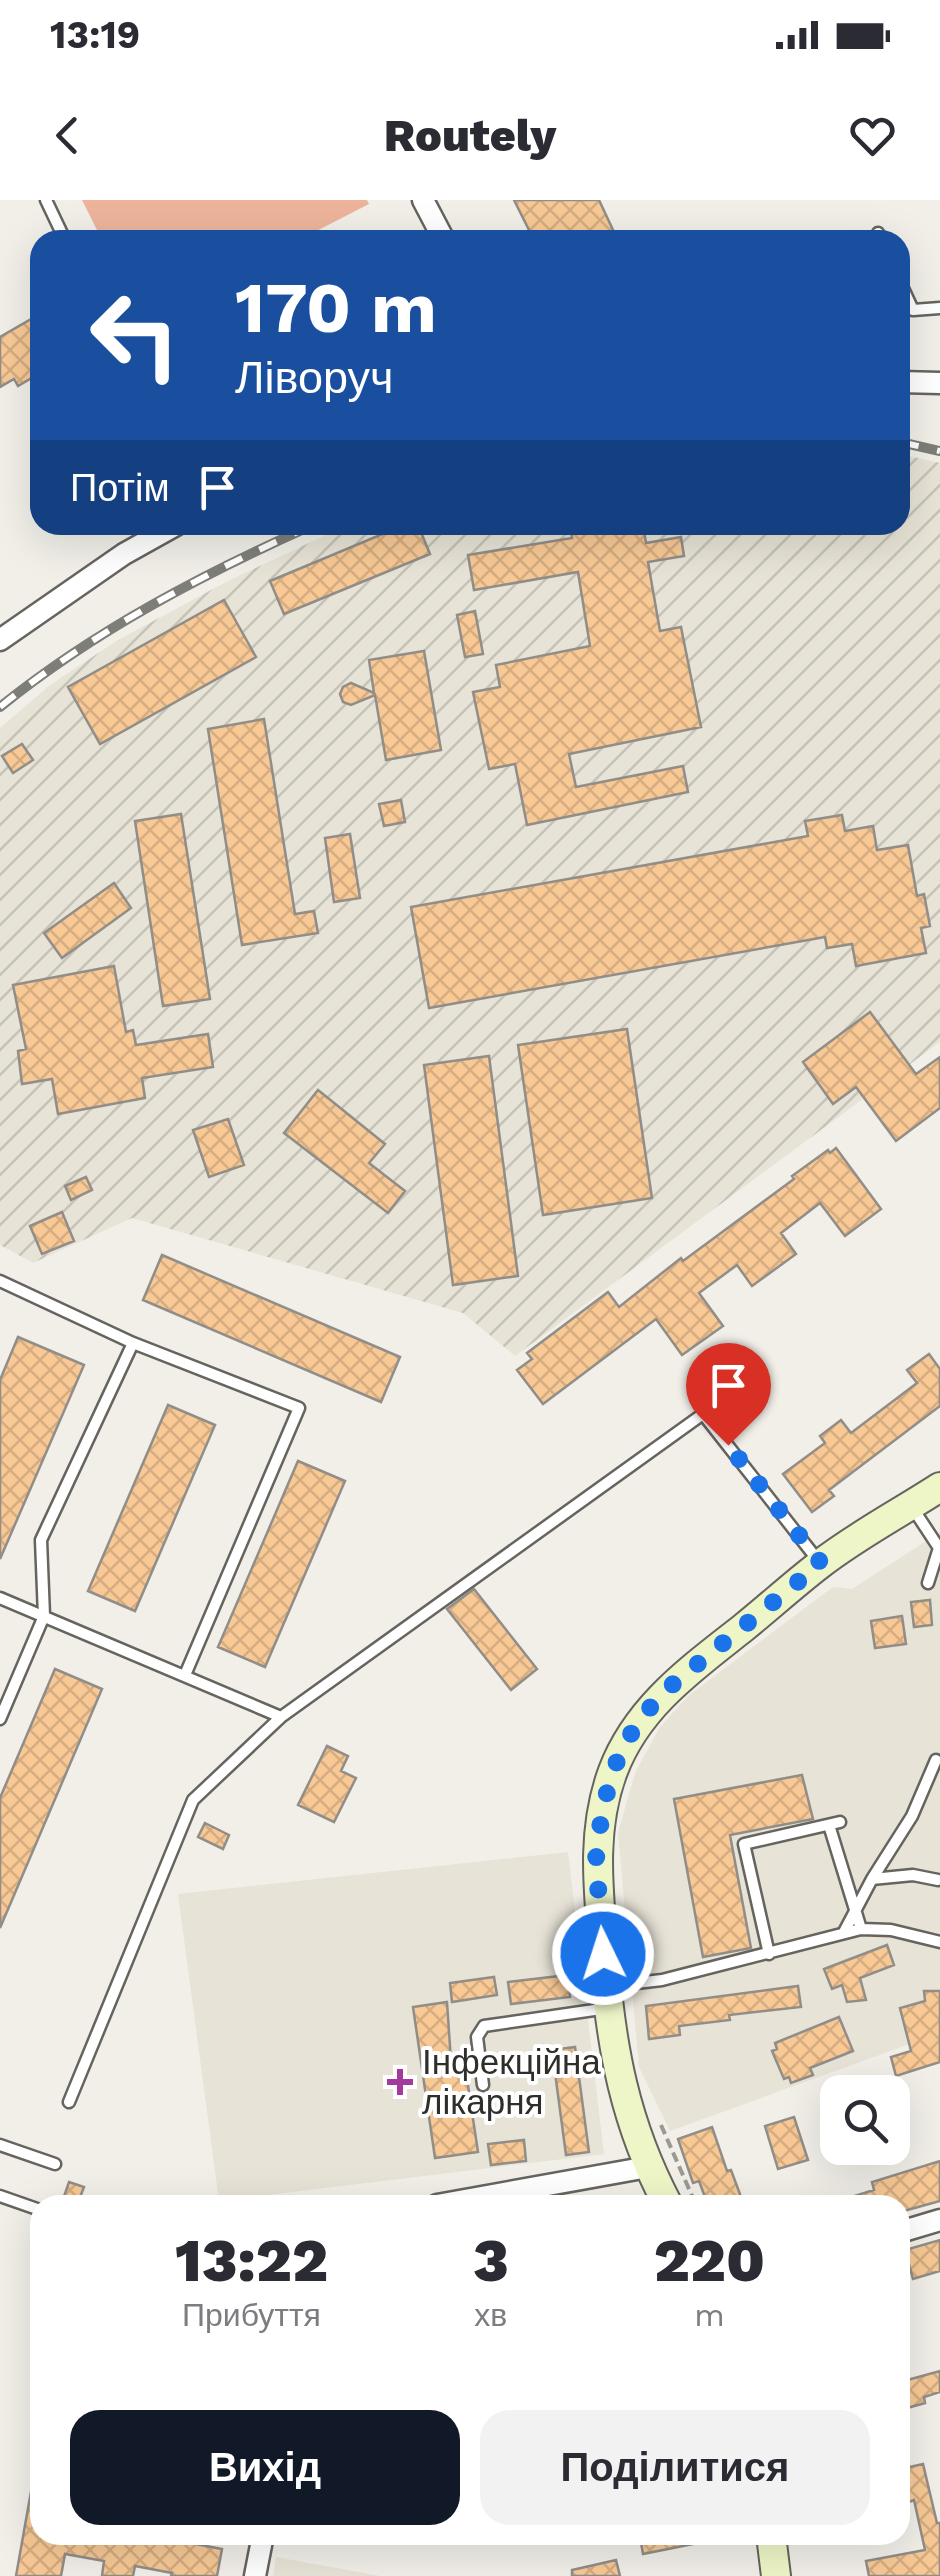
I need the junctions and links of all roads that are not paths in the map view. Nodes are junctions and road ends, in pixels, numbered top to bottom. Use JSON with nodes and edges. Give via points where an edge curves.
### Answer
{"nodes":[{"id":1,"x":46,"y":200,"type":"edge"},
{"id":2,"x":423,"y":200,"type":"edge"},
{"id":3,"x":60,"y":230,"type":"edge"},
{"id":4,"x":439,"y":230,"type":"edge"},
{"id":5,"x":910,"y":305,"type":"edge"},
{"id":6,"x":940,"y":308,"type":"edge"},
{"id":7,"x":910,"y":382,"type":"edge"},
{"id":8,"x":940,"y":383,"type":"edge"},
{"id":9,"x":158,"y":535,"type":"edge"},
{"id":10,"x":0,"y":640,"type":"edge"},
{"id":11,"x":0,"y":1281,"type":"edge"},
{"id":12,"x":133,"y":1342,"type":"junction"},
{"id":13,"x":940,"y":1488,"type":"edge"},
{"id":14,"x":911,"y":1506,"type":"junction"},
{"id":15,"x":821,"y":1563,"type":"junction"},
{"id":16,"x":928,"y":1583,"type":"dead end"},
{"id":17,"x":0,"y":1598,"type":"edge"},
{"id":18,"x":44,"y":1616,"type":"junction"},
{"id":19,"x":184,"y":1675,"type":"junction"},
{"id":20,"x":281,"y":1717,"type":"junction"},
{"id":21,"x":0,"y":1719,"type":"edge"},
{"id":22,"x":936,"y":1760,"type":"dead end"},
{"id":23,"x":872,"y":1880,"type":"junction"},
{"id":24,"x":938,"y":1880,"type":"edge"},
{"id":25,"x":855,"y":1911,"type":"junction"},
{"id":26,"x":861,"y":1929,"type":"junction"},
{"id":27,"x":844,"y":1932,"type":"junction"},
{"id":28,"x":940,"y":1942,"type":"edge"},
{"id":29,"x":769,"y":1954,"type":"junction"},
{"id":30,"x":607,"y":1997,"type":"junction"},
{"id":31,"x":482,"y":2085,"type":"dead end"},
{"id":32,"x":69,"y":2102,"type":"dead end"},
{"id":33,"x":0,"y":2145,"type":"edge"},
{"id":34,"x":56,"y":2164,"type":"dead end"},
{"id":35,"x":648,"y":2167,"type":"junction"},
{"id":36,"x":494,"y":2195,"type":"edge"},
{"id":37,"x":663,"y":2195,"type":"edge"},
{"id":38,"x":0,"y":2196,"type":"edge"},
{"id":39,"x":30,"y":2206,"type":"edge"},
{"id":40,"x":940,"y":2220,"type":"edge"},
{"id":41,"x":910,"y":2229,"type":"edge"},
{"id":42,"x":261,"y":2545,"type":"edge"},
{"id":43,"x":772,"y":2545,"type":"edge"},
{"id":44,"x":255,"y":2576,"type":"edge"},
{"id":45,"x":776,"y":2576,"type":"edge"}],
"edges":[{"from":1,"to":3,"type":"lane"},
{"from":2,"to":4,"type":"street"},
{"from":5,"to":6,"type":"lane"},
{"from":7,"to":8,"type":"street"},
{"from":9,"to":10,"type":"street"},
{"from":11,"to":12,"type":"lane"},
{"from":12,"to":18,"type":"lane","via":[[40,1540]]},
{"from":12,"to":19,"type":"lane","via":[[298,1408]]},
{"from":13,"to":14,"type":"main road"},
{"from":14,"to":15,"type":"main road"},
{"from":14,"to":16,"type":"lane","via":[[940,1548]]},
{"from":15,"to":20,"type":"lane","via":[[703,1414]]},
{"from":15,"to":30,"type":"main road","via":[[673,1684],[625,1743],[602,1812],[596,1859]]},
{"from":17,"to":18,"type":"lane"},
{"from":18,"to":19,"type":"lane"},
{"from":18,"to":21,"type":"lane"},
{"from":19,"to":20,"type":"lane"},
{"from":20,"to":32,"type":"lane","via":[[193,1800]]},
{"from":22,"to":23,"type":"lane","via":[[912,1816]]},
{"from":23,"to":24,"type":"lane"},
{"from":23,"to":25,"type":"lane"},
{"from":25,"to":26,"type":"lane"},
{"from":25,"to":27,"type":"lane"},
{"from":25,"to":29,"type":"lane","via":[[835,1824],[744,1844]]},
{"from":26,"to":27,"type":"lane"},
{"from":26,"to":28,"type":"lane"},
{"from":27,"to":29,"type":"lane"},
{"from":29,"to":30,"type":"lane"},
{"from":30,"to":31,"type":"lane","via":[[484,2026],[478,2037]]},
{"from":30,"to":35,"type":"main road","via":[[617,2073]]},
{"from":33,"to":34,"type":"lane"},
{"from":35,"to":36,"type":"street"},
{"from":35,"to":37,"type":"main road"},
{"from":38,"to":39,"type":"lane"},
{"from":40,"to":41,"type":"street"},
{"from":42,"to":44,"type":"street"},
{"from":43,"to":45,"type":"main road"}]}
